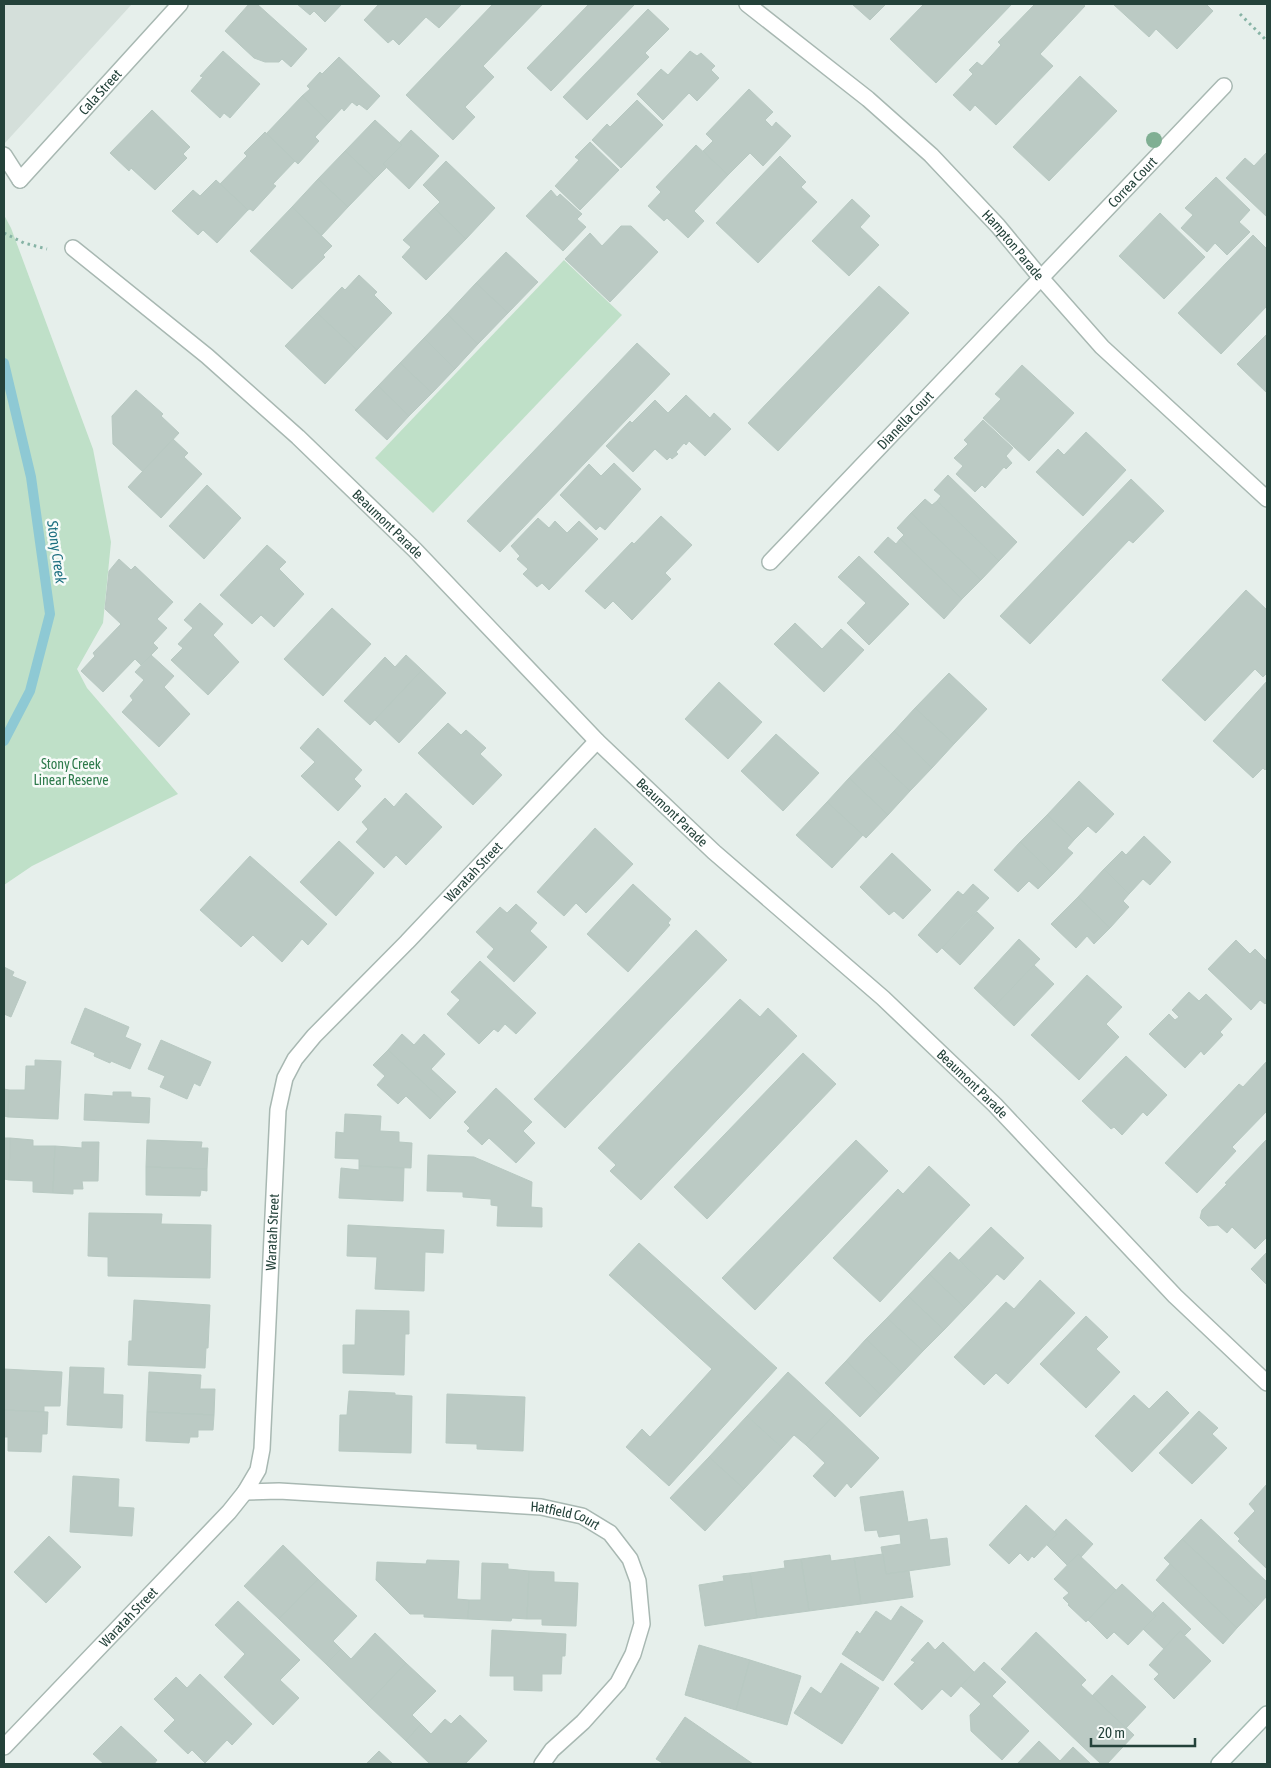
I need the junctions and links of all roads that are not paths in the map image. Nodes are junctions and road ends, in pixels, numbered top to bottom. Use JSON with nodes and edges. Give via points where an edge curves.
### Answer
{"nodes":[{"id":1,"x":180,"y":4,"type":"edge"},
{"id":2,"x":747,"y":4,"type":"edge"},
{"id":3,"x":1224,"y":86,"type":"dead end"},
{"id":4,"x":4,"y":155,"type":"edge"},
{"id":5,"x":72,"y":248,"type":"road end"},
{"id":6,"x":1040,"y":278,"type":"junction"},
{"id":7,"x":1267,"y":500,"type":"edge"},
{"id":8,"x":770,"y":562,"type":"dead end"},
{"id":9,"x":597,"y":740,"type":"junction"},
{"id":10,"x":1267,"y":1383,"type":"edge"},
{"id":11,"x":245,"y":1492,"type":"junction"},
{"id":12,"x":1267,"y":1714,"type":"edge"},
{"id":13,"x":4,"y":1747,"type":"edge"},
{"id":14,"x":542,"y":1764,"type":"edge"},
{"id":15,"x":1219,"y":1764,"type":"edge"}],
"edges":[{"from":1,"to":4,"type":"street","name":"Cala Street","via":[[20,180]]},
{"from":2,"to":6,"type":"street","name":"Hampton Parade","via":[[868,99],[931,156],[998,226]]},
{"from":3,"to":6,"type":"street","name":"Correa Court"},
{"from":5,"to":9,"type":"street","name":"Beaumont Parade","via":[[207,356],[298,437],[415,550]]},
{"from":6,"to":7,"type":"street","name":"Hampton Parade","via":[[1102,347]]},
{"from":6,"to":8,"type":"street","name":"Dianella Court"},
{"from":9,"to":10,"type":"street","name":"Beaumont Parade","via":[[714,852],[883,998],[995,1105],[1176,1296]]},
{"from":9,"to":11,"type":"street","name":"Waratah Street","via":[[314,1036],[295,1059],[285,1078],[278,1110],[262,1449],[258,1470]]},
{"from":11,"to":13,"type":"street","name":"Waratah Street"},
{"from":11,"to":14,"type":"street","name":"Hatfield Court","via":[[541,1507],[582,1516],[610,1533],[630,1559],[638,1581],[642,1624],[633,1654],[618,1682]]},
{"from":12,"to":15,"type":"street"}]}
